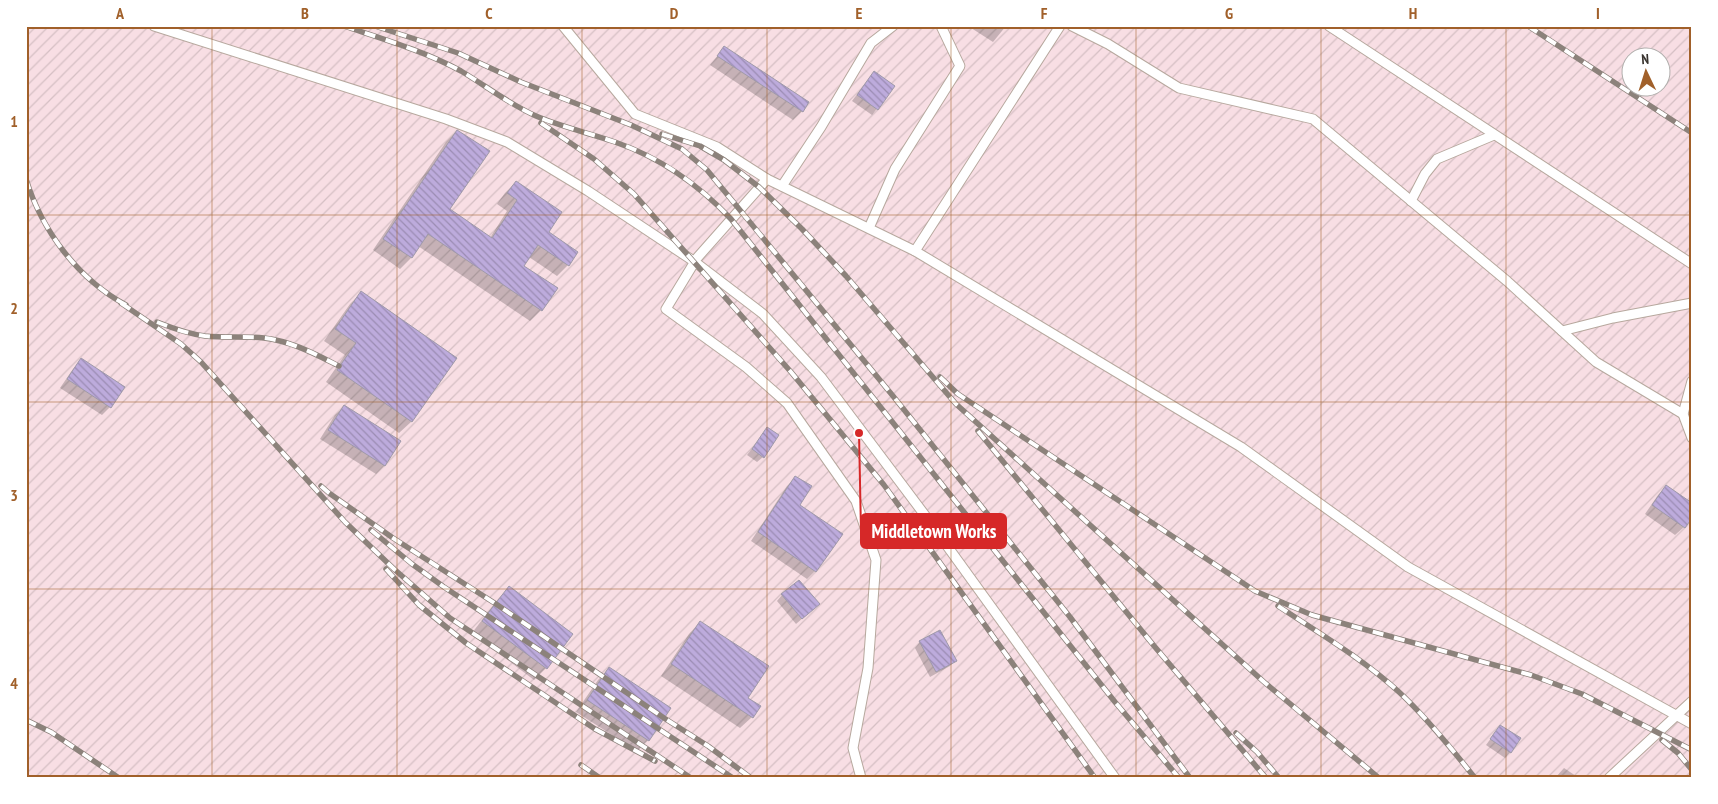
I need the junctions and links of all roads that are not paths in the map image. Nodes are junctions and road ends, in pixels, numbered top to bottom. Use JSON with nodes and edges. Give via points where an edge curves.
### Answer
{"nodes":[{"id":1,"x":154,"y":26,"type":"edge"},
{"id":2,"x":563,"y":26,"type":"edge"},
{"id":3,"x":893,"y":26,"type":"edge"},
{"id":4,"x":941,"y":26,"type":"edge"},
{"id":5,"x":1060,"y":26,"type":"edge"},
{"id":6,"x":1072,"y":26,"type":"edge"},
{"id":7,"x":1329,"y":26,"type":"edge"},
{"id":8,"x":1494,"y":135,"type":"junction"},
{"id":9,"x":767,"y":179,"type":"junction"},
{"id":10,"x":782,"y":186,"type":"junction"},
{"id":11,"x":1411,"y":200,"type":"junction"},
{"id":12,"x":869,"y":228,"type":"junction"},
{"id":13,"x":915,"y":251,"type":"junction"},
{"id":14,"x":695,"y":262,"type":"junction"},
{"id":15,"x":1692,"y":264,"type":"edge"},
{"id":16,"x":1692,"y":303,"type":"edge"},
{"id":17,"x":1562,"y":332,"type":"junction"},
{"id":18,"x":1692,"y":381,"type":"edge"},
{"id":19,"x":1682,"y":414,"type":"junction"},
{"id":20,"x":1692,"y":438,"type":"edge"},
{"id":21,"x":1692,"y":702,"type":"edge"},
{"id":22,"x":1676,"y":716,"type":"junction"},
{"id":23,"x":1692,"y":724,"type":"edge"},
{"id":24,"x":861,"y":778,"type":"edge"},
{"id":25,"x":1115,"y":778,"type":"edge"},
{"id":26,"x":1609,"y":778,"type":"edge"}],
"edges":[{"from":1,"to":14,"type":"lane","via":[[446,119],[507,142]]},
{"from":2,"to":9,"type":"lane","via":[[635,114],[717,147]]},
{"from":3,"to":10,"type":"lane","via":[[871,43]]},
{"from":4,"to":12,"type":"lane","via":[[960,66],[895,170]]},
{"from":5,"to":13,"type":"lane"},
{"from":6,"to":11,"type":"lane","via":[[1179,88],[1313,119]]},
{"from":7,"to":8,"type":"lane"},
{"from":8,"to":11,"type":"lane","via":[[1437,159]]},
{"from":8,"to":15,"type":"lane"},
{"from":9,"to":10,"type":"lane"},
{"from":9,"to":14,"type":"lane"},
{"from":10,"to":12,"type":"lane"},
{"from":11,"to":17,"type":"lane"},
{"from":12,"to":13,"type":"lane"},
{"from":13,"to":22,"type":"lane","via":[[1241,447],[1408,566]]},
{"from":14,"to":24,"type":"lane","via":[[666,309],[746,367],[787,402],[856,501],[876,560],[868,668],[853,748]]},
{"from":14,"to":25,"type":"lane","via":[[763,314],[821,376]]},
{"from":16,"to":17,"type":"lane","via":[[1613,318]]},
{"from":17,"to":19,"type":"lane","via":[[1596,362]]},
{"from":18,"to":19,"type":"lane"},
{"from":19,"to":20,"type":"lane"},
{"from":21,"to":22,"type":"lane"},
{"from":22,"to":23,"type":"lane"},
{"from":22,"to":26,"type":"lane"}]}
